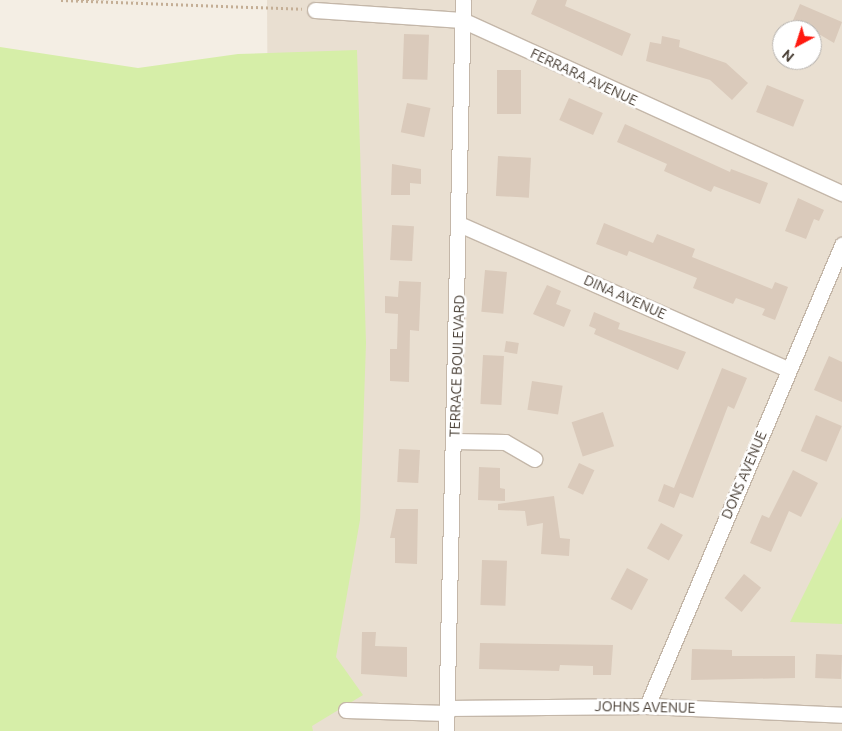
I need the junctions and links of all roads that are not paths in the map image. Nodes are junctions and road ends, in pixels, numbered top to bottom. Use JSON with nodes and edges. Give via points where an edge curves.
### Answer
{"nodes":[{"id":1,"x":463,"y":0,"type":"edge"},
{"id":2,"x":314,"y":10,"type":"road end"},
{"id":3,"x":462,"y":20,"type":"junction"},
{"id":4,"x":842,"y":193,"type":"edge"},
{"id":5,"x":461,"y":225,"type":"junction"},
{"id":6,"x":842,"y":246,"type":"edge"},
{"id":7,"x":788,"y":369,"type":"junction"},
{"id":8,"x":455,"y":441,"type":"junction"},
{"id":9,"x":534,"y":459,"type":"dead end"},
{"id":10,"x":647,"y":706,"type":"junction"},
{"id":11,"x":346,"y":710,"type":"dead end"},
{"id":12,"x":447,"y":710,"type":"junction"},
{"id":13,"x":842,"y":715,"type":"edge"},
{"id":14,"x":446,"y":731,"type":"edge"}],
"edges":[{"from":1,"to":3,"type":"street","name":"TERRACE BOULEVARD"},
{"from":2,"to":3,"type":"street","name":"FERRARA AVENUE"},
{"from":3,"to":4,"type":"street","name":"FERRARA AVENUE"},
{"from":3,"to":5,"type":"street","name":"TERRACE BOULEVARD"},
{"from":5,"to":7,"type":"street","name":"DINA AVENUE"},
{"from":5,"to":8,"type":"street","name":"TERRACE BOULEVARD"},
{"from":6,"to":7,"type":"street","name":"DONS AVENUE"},
{"from":7,"to":10,"type":"street","name":"DONS AVENUE"},
{"from":8,"to":9,"type":"street","via":[[505,442]]},
{"from":8,"to":12,"type":"street","name":"TERRACE BOULEVARD"},
{"from":10,"to":12,"type":"street","name":"JOHNS AVENUE"},
{"from":10,"to":13,"type":"street","name":"JOHNS AVENUE"},
{"from":11,"to":12,"type":"street","name":"JOHNS AVENUE"},
{"from":12,"to":14,"type":"street","name":"TERRACE BOULEVARD"}]}
